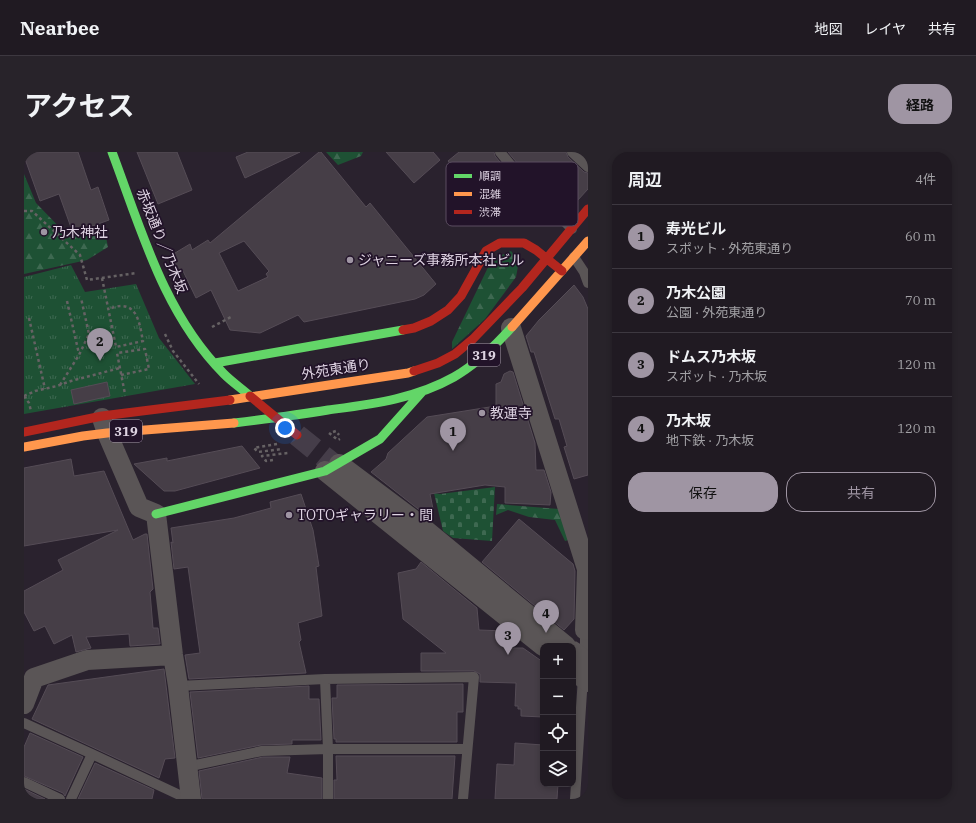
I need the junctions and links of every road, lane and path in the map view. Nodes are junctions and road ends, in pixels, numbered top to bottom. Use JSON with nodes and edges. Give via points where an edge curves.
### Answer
{"nodes":[{"id":1,"x":500,"y":152,"type":"edge"},
{"id":2,"x":572,"y":152,"type":"edge"},
{"id":3,"x":114,"y":153,"type":"edge"},
{"id":4,"x":508,"y":162,"type":"edge"},
{"id":5,"x":588,"y":167,"type":"edge"},
{"id":6,"x":588,"y":209,"type":"edge"},
{"id":7,"x":24,"y":211,"type":"edge"},
{"id":8,"x":578,"y":222,"type":"edge"},
{"id":9,"x":569,"y":226,"type":"edge"},
{"id":10,"x":574,"y":226,"type":"edge"},
{"id":11,"x":572,"y":229,"type":"junction"},
{"id":12,"x":588,"y":241,"type":"edge"},
{"id":13,"x":574,"y":257,"type":"junction"},
{"id":14,"x":547,"y":259,"type":"junction"},
{"id":15,"x":562,"y":271,"type":"junction"},
{"id":16,"x":140,"y":272,"type":"dead end"},
{"id":17,"x":102,"y":278,"type":"junction"},
{"id":18,"x":588,"y":283,"type":"edge"},
{"id":19,"x":81,"y":298,"type":"dead end"},
{"id":20,"x":67,"y":301,"type":"dead end"},
{"id":21,"x":108,"y":309,"type":"junction"},
{"id":22,"x":29,"y":318,"type":"dead end"},
{"id":23,"x":231,"y":318,"type":"dead end"},
{"id":24,"x":212,"y":327,"type":"dead end"},
{"id":25,"x":511,"y":328,"type":"junction"},
{"id":26,"x":163,"y":330,"type":"dead end"},
{"id":27,"x":89,"y":334,"type":"junction"},
{"id":28,"x":113,"y":334,"type":"junction"},
{"id":29,"x":128,"y":344,"type":"junction"},
{"id":30,"x":129,"y":351,"type":"junction"},
{"id":31,"x":80,"y":355,"type":"junction"},
{"id":32,"x":214,"y":363,"type":"junction"},
{"id":33,"x":120,"y":368,"type":"junction"},
{"id":34,"x":121,"y":375,"type":"junction"},
{"id":35,"x":59,"y":386,"type":"junction"},
{"id":36,"x":201,"y":387,"type":"dead end"},
{"id":37,"x":45,"y":389,"type":"junction"},
{"id":38,"x":422,"y":392,"type":"junction"},
{"id":39,"x":24,"y":396,"type":"edge"},
{"id":40,"x":126,"y":401,"type":"dead end"},
{"id":41,"x":32,"y":416,"type":"dead end"},
{"id":42,"x":104,"y":425,"type":"junction"},
{"id":43,"x":24,"y":432,"type":"edge"},
{"id":44,"x":329,"y":433,"type":"dead end"},
{"id":45,"x":297,"y":435,"type":"tunnel mouth"},
{"id":46,"x":338,"y":435,"type":"dead end"},
{"id":47,"x":281,"y":444,"type":"dead end"},
{"id":48,"x":24,"y":448,"type":"edge"},
{"id":49,"x":273,"y":460,"type":"dead end"},
{"id":50,"x":332,"y":467,"type":"junction"},
{"id":51,"x":156,"y":514,"type":"junction"},
{"id":52,"x":586,"y":630,"type":"edge"},
{"id":53,"x":540,"y":643,"type":"edge"},
{"id":54,"x":562,"y":643,"type":"edge"},
{"id":55,"x":173,"y":655,"type":"junction"},
{"id":56,"x":582,"y":668,"type":"edge"},
{"id":57,"x":325,"y":679,"type":"junction"},
{"id":58,"x":178,"y":686,"type":"junction"},
{"id":59,"x":24,"y":704,"type":"edge"},
{"id":60,"x":24,"y":724,"type":"edge"},
{"id":61,"x":328,"y":749,"type":"junction"},
{"id":62,"x":467,"y":749,"type":"junction"},
{"id":63,"x":92,"y":754,"type":"junction"},
{"id":64,"x":186,"y":767,"type":"junction"},
{"id":65,"x":24,"y":782,"type":"edge"},
{"id":66,"x":60,"y":799,"type":"edge"},
{"id":67,"x":71,"y":799,"type":"edge"},
{"id":68,"x":189,"y":799,"type":"edge"},
{"id":69,"x":328,"y":799,"type":"edge"},
{"id":70,"x":464,"y":799,"type":"edge"},
{"id":71,"x":575,"y":799,"type":"edge"}],
"edges":[{"from":1,"to":4,"type":"lane"},
{"from":2,"to":5,"type":"lane"},
{"from":3,"to":32,"type":"main road","name":"赤坂通り／乃木坂","via":[[158,275],[178,314],[196,342]]},
{"from":6,"to":8,"type":"main road","name":"外苑東通り","number":"319"},
{"from":7,"to":17,"type":"path","via":[[32,211],[80,255],[87,280]]},
{"from":9,"to":11,"type":"lane"},
{"from":10,"to":11,"type":"main road","name":"外苑東通り","number":"319"},
{"from":11,"to":14,"type":"main road","name":"外苑東通り","number":"319"},
{"from":12,"to":13,"type":"main road","name":"外苑東通り","number":"319"},
{"from":13,"to":15,"type":"main road","name":"外苑東通り","number":"319"},
{"from":13,"to":18,"type":"lane"},
{"from":14,"to":15,"type":"main road"},
{"from":14,"to":32,"type":"main road","via":[[524,243],[500,243],[486,251],[461,296],[448,310],[431,321],[414,328]]},
{"from":14,"to":42,"type":"main road","name":"外苑東通り","number":"319","via":[[464,347],[438,364],[408,373],[208,403]]},
{"from":15,"to":25,"type":"main road","name":"外苑東通り","number":"319"},
{"from":16,"to":17,"type":"path"},
{"from":17,"to":21,"type":"path"},
{"from":19,"to":27,"type":"path"},
{"from":20,"to":31,"type":"path"},
{"from":21,"to":28,"type":"path"},
{"from":21,"to":29,"type":"path","via":[[126,307],[136,314],[143,341]]},
{"from":22,"to":37,"type":"path"},
{"from":23,"to":24,"type":"path"},
{"from":25,"to":38,"type":"main road","name":"外苑東通り","number":"319","via":[[487,353],[454,378]]},
{"from":25,"to":52,"type":"street","via":[[587,569]]},
{"from":26,"to":36,"type":"path","via":[[174,351]]},
{"from":27,"to":28,"type":"path"},
{"from":27,"to":31,"type":"path"},
{"from":28,"to":29,"type":"path","via":[[116,347]]},
{"from":29,"to":30,"type":"path"},
{"from":30,"to":33,"type":"path","via":[[117,353]]},
{"from":30,"to":34,"type":"path","via":[[145,349],[149,370]]},
{"from":31,"to":35,"type":"path"},
{"from":32,"to":45,"type":"main road","name":"赤坂通り／乃木坂"},
{"from":33,"to":34,"type":"path"},
{"from":33,"to":35,"type":"path"},
{"from":34,"to":40,"type":"path"},
{"from":35,"to":37,"type":"path"},
{"from":37,"to":39,"type":"path"},
{"from":38,"to":42,"type":"main road","name":"外苑東通り","number":"319","via":[[396,401],[229,424]]},
{"from":38,"to":50,"type":"main road","via":[[380,439]]},
{"from":39,"to":41,"type":"path","via":[[29,403]]},
{"from":42,"to":43,"type":"main road","name":"外苑東通り","number":"319"},
{"from":42,"to":48,"type":"main road","name":"外苑東通り","number":"319","via":[[83,436]]},
{"from":42,"to":51,"type":"street","via":[[139,507]]},
{"from":44,"to":46,"type":"path","via":[[336,431]]},
{"from":47,"to":49,"type":"path","via":[[254,448],[258,452],[287,448],[292,452],[262,456],[266,461]]},
{"from":50,"to":51,"type":"main road"},
{"from":50,"to":53,"type":"street"},
{"from":50,"to":54,"type":"street","via":[[411,518]]},
{"from":51,"to":55,"type":"street"},
{"from":52,"to":56,"type":"lane"},
{"from":55,"to":58,"type":"street"},
{"from":55,"to":59,"type":"street","via":[[87,660],[30,675]]},
{"from":56,"to":71,"type":"lane"},
{"from":57,"to":58,"type":"lane"},
{"from":57,"to":61,"type":"lane"},
{"from":57,"to":62,"type":"lane","via":[[474,677]]},
{"from":58,"to":64,"type":"street"},
{"from":60,"to":63,"type":"lane"},
{"from":61,"to":62,"type":"lane"},
{"from":61,"to":64,"type":"lane","via":[[262,752]]},
{"from":61,"to":69,"type":"lane"},
{"from":62,"to":70,"type":"lane"},
{"from":63,"to":67,"type":"lane"},
{"from":63,"to":68,"type":"lane"},
{"from":64,"to":68,"type":"street"},
{"from":65,"to":66,"type":"lane"}]}
